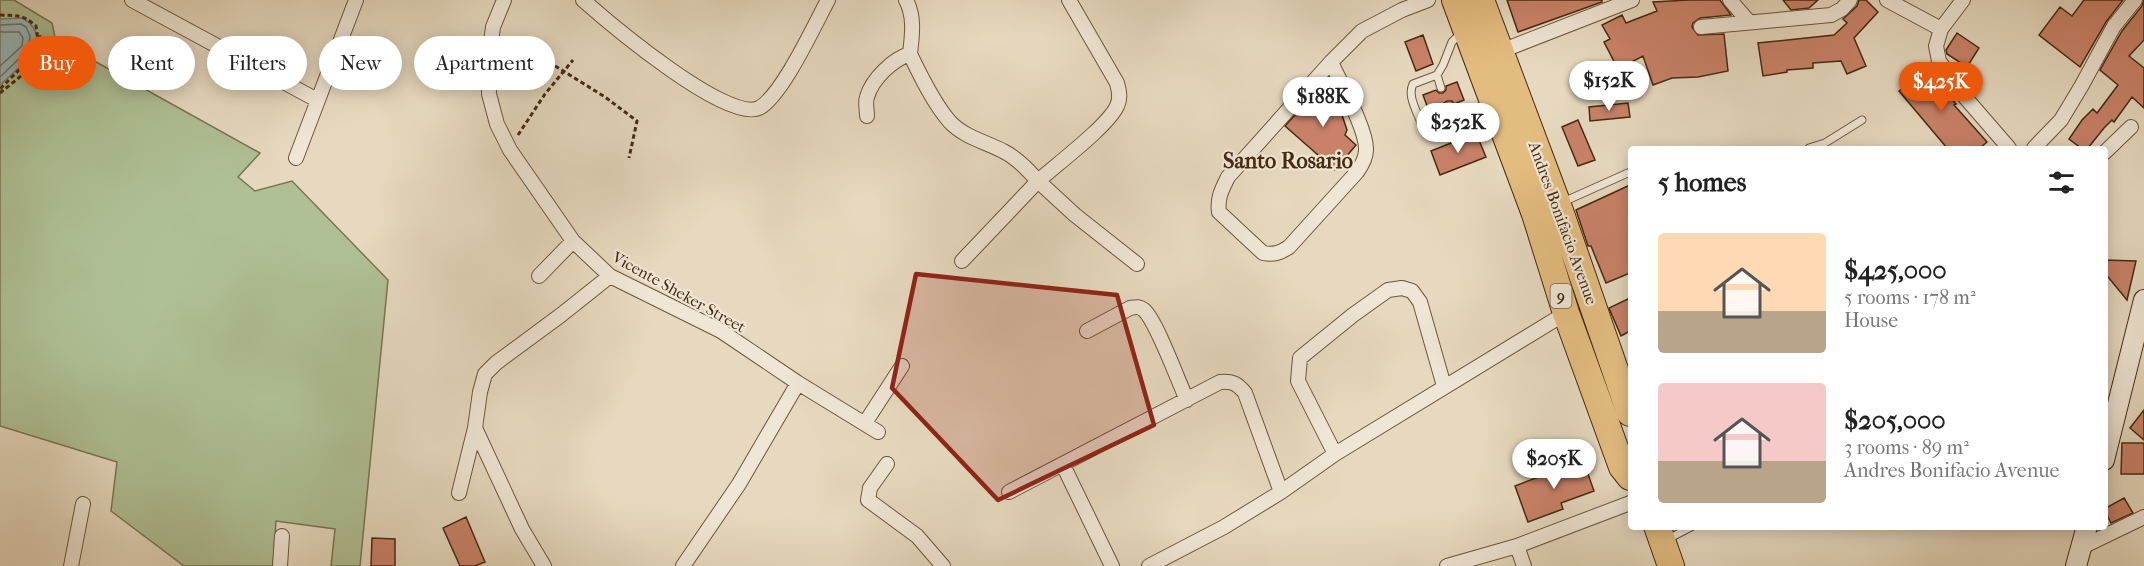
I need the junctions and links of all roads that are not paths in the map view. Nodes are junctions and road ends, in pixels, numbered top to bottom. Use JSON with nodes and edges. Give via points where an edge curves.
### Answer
{"nodes":[{"id":1,"x":132,"y":0,"type":"edge"},
{"id":2,"x":356,"y":0,"type":"edge"},
{"id":3,"x":504,"y":0,"type":"edge"},
{"id":4,"x":582,"y":0,"type":"edge"},
{"id":5,"x":828,"y":0,"type":"edge"},
{"id":6,"x":906,"y":0,"type":"edge"},
{"id":7,"x":1069,"y":0,"type":"edge"},
{"id":8,"x":1428,"y":0,"type":"edge"},
{"id":9,"x":1455,"y":0,"type":"edge"},
{"id":10,"x":1481,"y":0,"type":"edge"},
{"id":11,"x":1632,"y":0,"type":"edge"},
{"id":12,"x":1730,"y":0,"type":"edge"},
{"id":13,"x":1850,"y":0,"type":"edge"},
{"id":14,"x":1887,"y":0,"type":"edge"},
{"id":15,"x":1963,"y":0,"type":"edge"},
{"id":16,"x":2135,"y":0,"type":"edge"},
{"id":17,"x":1749,"y":22,"type":"junction"},
{"id":18,"x":1701,"y":27,"type":"dead end"},
{"id":19,"x":1466,"y":29,"type":"junction"},
{"id":20,"x":1941,"y":29,"type":"junction"},
{"id":21,"x":910,"y":54,"type":"junction"},
{"id":22,"x":1489,"y":55,"type":"junction"},
{"id":23,"x":1331,"y":62,"type":"junction"},
{"id":24,"x":1437,"y":75,"type":"junction"},
{"id":25,"x":1441,"y":88,"type":"dead end"},
{"id":26,"x":317,"y":100,"type":"junction"},
{"id":27,"x":1449,"y":106,"type":"dead end"},
{"id":28,"x":1498,"y":112,"type":"junction"},
{"id":29,"x":867,"y":116,"type":"dead end"},
{"id":30,"x":1862,"y":120,"type":"dead end"},
{"id":31,"x":1457,"y":123,"type":"junction"},
{"id":32,"x":2131,"y":127,"type":"dead end"},
{"id":33,"x":1815,"y":146,"type":"edge"},
{"id":34,"x":2007,"y":146,"type":"edge"},
{"id":35,"x":2036,"y":146,"type":"edge"},
{"id":36,"x":2108,"y":149,"type":"edge"},
{"id":37,"x":296,"y":158,"type":"dead end"},
{"id":38,"x":1628,"y":173,"type":"edge"},
{"id":39,"x":1038,"y":181,"type":"junction"},
{"id":40,"x":1546,"y":209,"type":"junction"},
{"id":41,"x":573,"y":241,"type":"junction"},
{"id":42,"x":962,"y":261,"type":"dead end"},
{"id":43,"x":1137,"y":264,"type":"dead end"},
{"id":44,"x":539,"y":276,"type":"dead end"},
{"id":45,"x":610,"y":276,"type":"junction"},
{"id":46,"x":2144,"y":300,"type":"edge"},
{"id":47,"x":1566,"y":313,"type":"junction"},
{"id":48,"x":1087,"y":331,"type":"dead end"},
{"id":49,"x":902,"y":366,"type":"dead end"},
{"id":50,"x":798,"y":383,"type":"junction"},
{"id":51,"x":1444,"y":386,"type":"junction"},
{"id":52,"x":1187,"y":400,"type":"junction"},
{"id":53,"x":1628,"y":408,"type":"edge"},
{"id":54,"x":865,"y":423,"type":"junction"},
{"id":55,"x":476,"y":428,"type":"junction"},
{"id":56,"x":878,"y":432,"type":"dead end"},
{"id":57,"x":2108,"y":444,"type":"edge"},
{"id":58,"x":1335,"y":454,"type":"junction"},
{"id":59,"x":887,"y":464,"type":"dead end"},
{"id":60,"x":1063,"y":465,"type":"junction"},
{"id":61,"x":1628,"y":474,"type":"edge"},
{"id":62,"x":1009,"y":492,"type":"dead end"},
{"id":63,"x":1281,"y":492,"type":"junction"},
{"id":64,"x":459,"y":493,"type":"dead end"},
{"id":65,"x":83,"y":504,"type":"dead end"},
{"id":66,"x":1628,"y":504,"type":"edge"},
{"id":67,"x":2144,"y":517,"type":"edge"},
{"id":68,"x":1687,"y":530,"type":"edge"},
{"id":69,"x":2086,"y":530,"type":"edge"},
{"id":70,"x":282,"y":536,"type":"dead end"},
{"id":71,"x":1663,"y":545,"type":"edge"},
{"id":72,"x":1517,"y":546,"type":"junction"},
{"id":73,"x":2079,"y":557,"type":"edge"},
{"id":74,"x":71,"y":566,"type":"edge"},
{"id":75,"x":280,"y":566,"type":"edge"},
{"id":76,"x":544,"y":566,"type":"edge"},
{"id":77,"x":683,"y":566,"type":"edge"},
{"id":78,"x":943,"y":566,"type":"edge"},
{"id":79,"x":1112,"y":566,"type":"edge"},
{"id":80,"x":1149,"y":566,"type":"edge"},
{"id":81,"x":1447,"y":566,"type":"edge"},
{"id":82,"x":1524,"y":566,"type":"edge"}],
"edges":[{"from":1,"to":26,"type":"street"},
{"from":2,"to":26,"type":"street"},
{"from":3,"to":41,"type":"street","name":"Vicente Sheker Street","via":[[494,27],[488,63],[489,94],[497,124],[510,150]]},
{"from":4,"to":5,"type":"street","via":[[657,61],[717,99],[750,111],[761,107],[775,93]]},
{"from":6,"to":21,"type":"street","via":[[913,32]]},
{"from":7,"to":39,"type":"street","via":[[1120,94],[1118,105],[1108,118]]},
{"from":8,"to":23,"type":"street","via":[[1362,31]]},
{"from":9,"to":19,"type":"highway","name":"Andres Bonifacio Avenue","number":"9"},
{"from":10,"to":22,"type":"highway","name":"Andres Bonifacio Avenue","number":"9"},
{"from":11,"to":22,"type":"street"},
{"from":12,"to":17,"type":"street"},
{"from":13,"to":17,"type":"street","via":[[1831,15]]},
{"from":14,"to":20,"type":"street"},
{"from":15,"to":20,"type":"street"},
{"from":16,"to":35,"type":"street","via":[[2114,26],[2061,120]]},
{"from":17,"to":18,"type":"street"},
{"from":19,"to":22,"type":"highway","name":"Andres Bonifacio Avenue","number":"9"},
{"from":19,"to":24,"type":"lane","via":[[1452,42]]},
{"from":20,"to":34,"type":"street","via":[[1936,46],[1939,61]]},
{"from":21,"to":29,"type":"street","via":[[900,57],[874,83],[867,96]]},
{"from":21,"to":39,"type":"street","via":[[950,122],[1022,163]]},
{"from":22,"to":28,"type":"highway","name":"Andres Bonifacio Avenue","number":"9"},
{"from":22,"to":40,"type":"highway","name":"Andres Bonifacio Avenue","number":"9"},
{"from":23,"to":23,"type":"street","via":[[1228,177],[1220,193],[1220,212],[1263,253],[1281,253],[1289,247],[1364,162],[1364,135]]},
{"from":24,"to":25,"type":"lane"},
{"from":24,"to":31,"type":"lane","via":[[1413,84],[1410,90],[1421,123]]},
{"from":26,"to":37,"type":"street"},
{"from":27,"to":31,"type":"lane"},
{"from":28,"to":31,"type":"lane"},
{"from":28,"to":40,"type":"highway","name":"Andres Bonifacio Avenue","number":"9"},
{"from":30,"to":33,"type":"lane"},
{"from":32,"to":36,"type":"street"},
{"from":38,"to":40,"type":"lane"},
{"from":39,"to":42,"type":"street"},
{"from":39,"to":43,"type":"street"},
{"from":40,"to":47,"type":"highway","name":"Andres Bonifacio Avenue","number":"9"},
{"from":40,"to":53,"type":"highway","name":"Andres Bonifacio Avenue","number":"9"},
{"from":41,"to":44,"type":"street"},
{"from":41,"to":45,"type":"street","name":"Vicente Sheker Street"},
{"from":45,"to":50,"type":"street","name":"Vicente Sheker Street","via":[[721,331]]},
{"from":45,"to":55,"type":"street","via":[[485,374]]},
{"from":46,"to":57,"type":"street"},
{"from":47,"to":51,"type":"street"},
{"from":47,"to":61,"type":"highway","name":"Andres Bonifacio Avenue","number":"9"},
{"from":48,"to":52,"type":"street","via":[[1131,308],[1142,308]]},
{"from":49,"to":54,"type":"street"},
{"from":50,"to":54,"type":"street","name":"Vicente Sheker Street"},
{"from":50,"to":77,"type":"street","via":[[739,484]]},
{"from":51,"to":58,"type":"street"},
{"from":51,"to":58,"type":"street","via":[[1420,302],[1412,291],[1388,290],[1300,358],[1298,381]]},
{"from":52,"to":60,"type":"street"},
{"from":52,"to":63,"type":"street","via":[[1220,382],[1239,385]]},
{"from":54,"to":56,"type":"street","name":"Vicente Sheker Street"},
{"from":55,"to":64,"type":"street"},
{"from":55,"to":76,"type":"street","via":[[522,529]]},
{"from":58,"to":63,"type":"street"},
{"from":59,"to":78,"type":"street","via":[[870,488],[868,500],[917,536]]},
{"from":60,"to":62,"type":"street"},
{"from":60,"to":79,"type":"street"},
{"from":63,"to":80,"type":"street"},
{"from":65,"to":74,"type":"street"},
{"from":66,"to":72,"type":"street"},
{"from":67,"to":73,"type":"street"},
{"from":68,"to":71,"type":"lane"},
{"from":69,"to":73,"type":"street"},
{"from":70,"to":75,"type":"street"},
{"from":72,"to":81,"type":"street"},
{"from":72,"to":82,"type":"street"}]}
